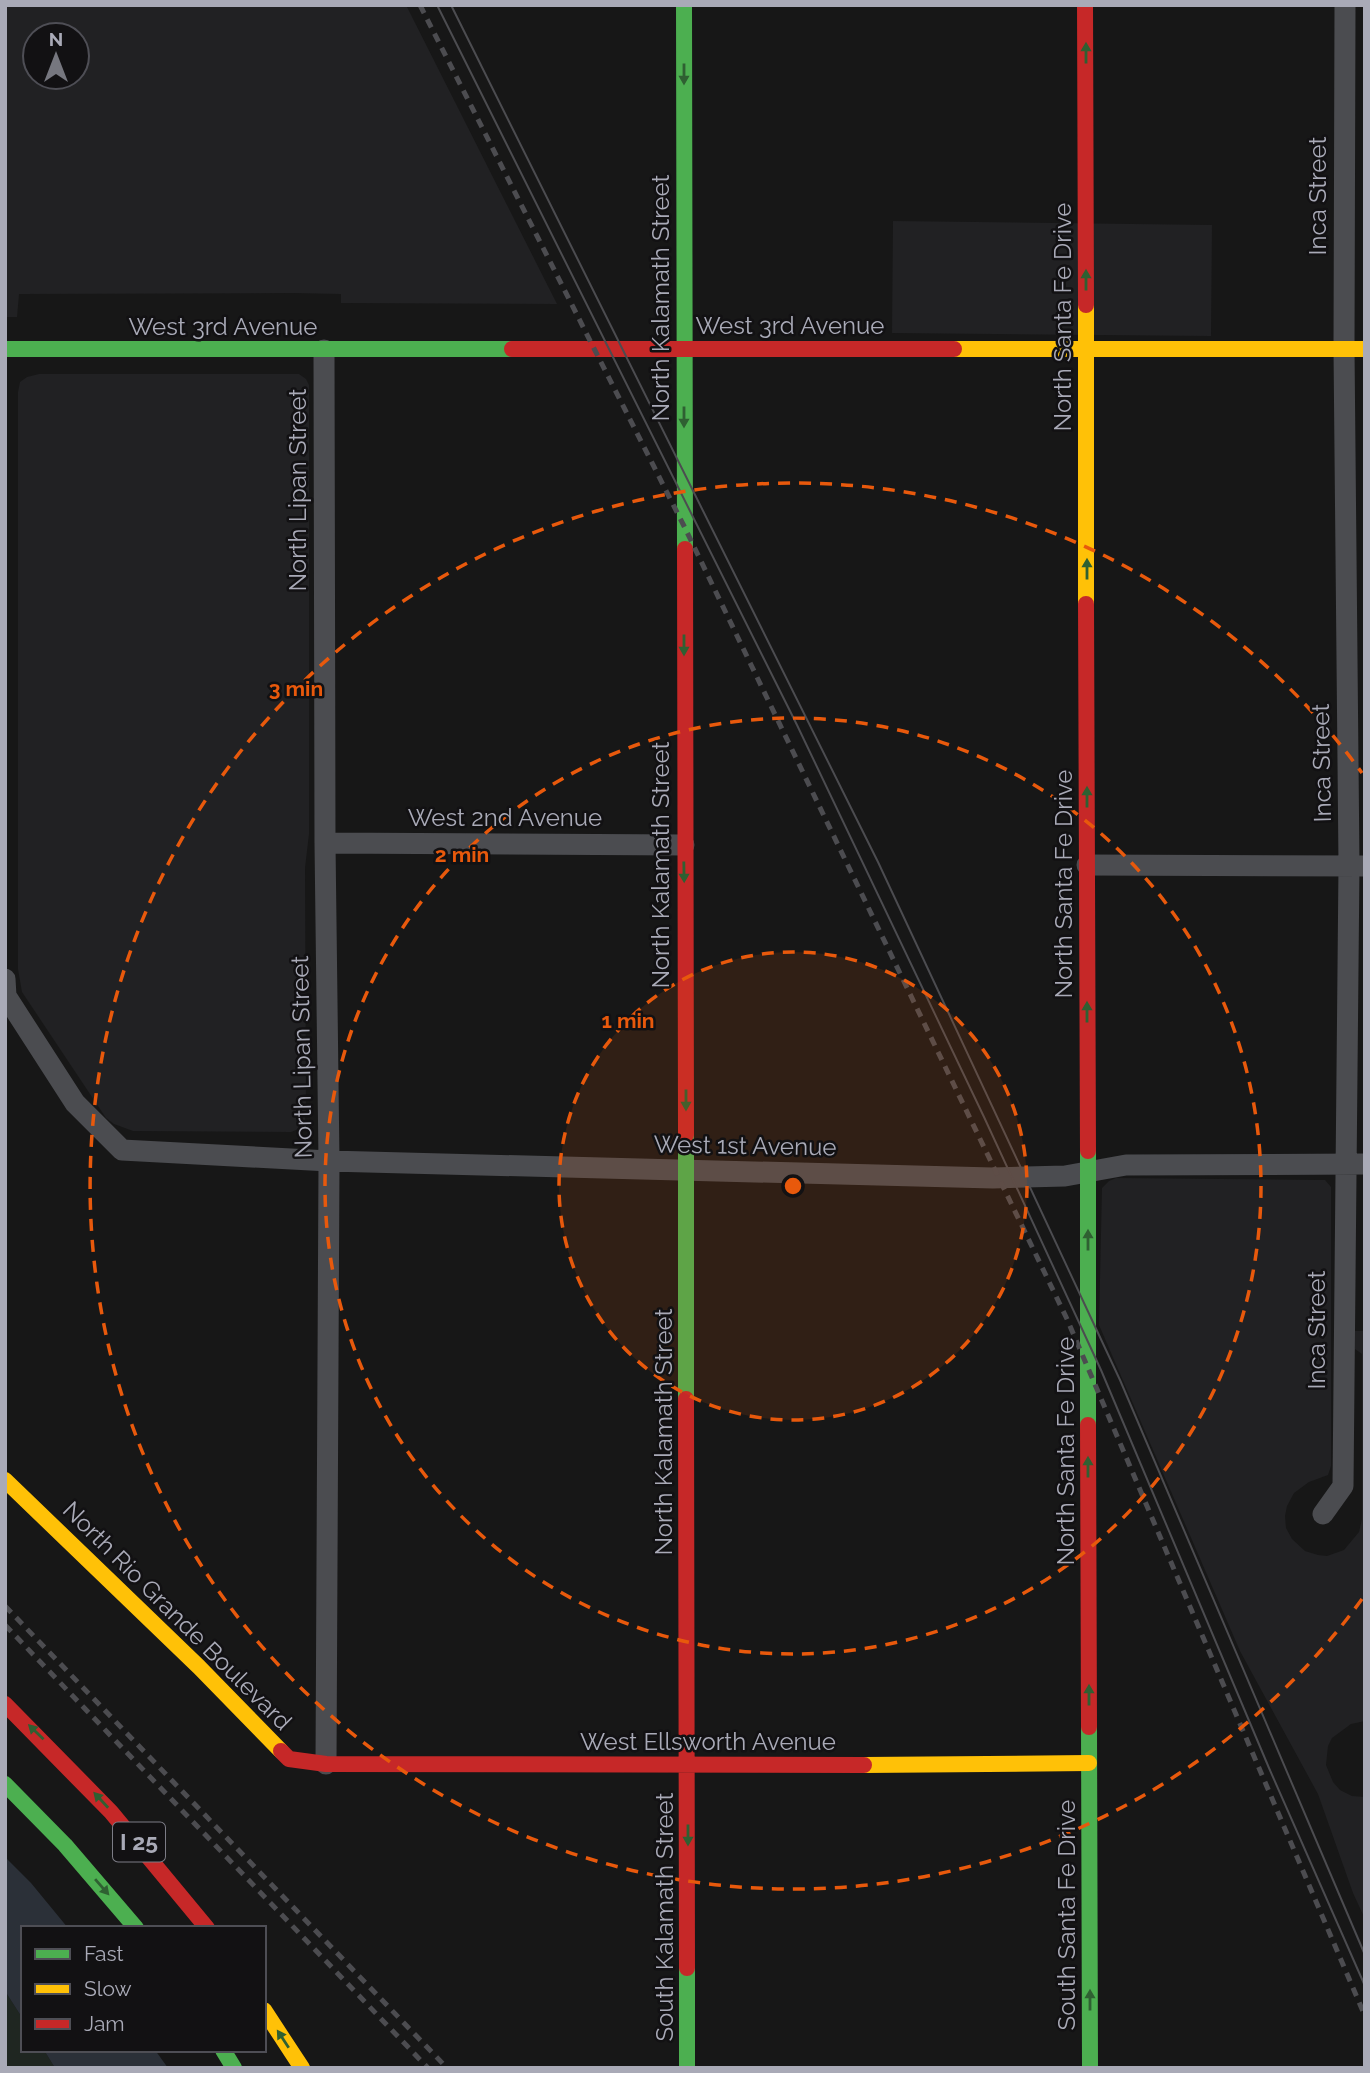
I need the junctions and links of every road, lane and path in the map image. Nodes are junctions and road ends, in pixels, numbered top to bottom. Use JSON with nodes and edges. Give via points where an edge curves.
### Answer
{"nodes":[{"id":1,"x":684,"y":5,"type":"edge"},
{"id":2,"x":1086,"y":5,"type":"edge"},
{"id":3,"x":1345,"y":5,"type":"edge"},
{"id":4,"x":5,"y":349,"type":"edge"},
{"id":5,"x":684,"y":349,"type":"junction"},
{"id":6,"x":1086,"y":349,"type":"junction"},
{"id":7,"x":1354,"y":349,"type":"edge"},
{"id":8,"x":324,"y":350,"type":"junction"},
{"id":9,"x":325,"y":843,"type":"junction"},
{"id":10,"x":684,"y":845,"type":"junction"},
{"id":11,"x":1087,"y":865,"type":"junction"},
{"id":12,"x":1357,"y":866,"type":"edge"},
{"id":13,"x":5,"y":979,"type":"edge"},
{"id":14,"x":330,"y":1161,"type":"junction"},
{"id":15,"x":1355,"y":1164,"type":"edge"},
{"id":16,"x":1088,"y":1170,"type":"junction"},
{"id":17,"x":686,"y":1172,"type":"junction"},
{"id":18,"x":5,"y":1480,"type":"edge"},
{"id":19,"x":1323,"y":1514,"type":"dead end"},
{"id":20,"x":5,"y":1704,"type":"edge"},
{"id":21,"x":1089,"y":1763,"type":"junction"},
{"id":22,"x":326,"y":1764,"type":"junction"},
{"id":23,"x":688,"y":1766,"type":"junction"},
{"id":24,"x":5,"y":1784,"type":"edge"},
{"id":25,"x":134,"y":1926,"type":"edge"},
{"id":26,"x":205,"y":1926,"type":"edge"},
{"id":27,"x":266,"y":2013,"type":"edge"},
{"id":28,"x":224,"y":2052,"type":"edge"},
{"id":29,"x":234,"y":2068,"type":"edge"},
{"id":30,"x":302,"y":2068,"type":"edge"},
{"id":31,"x":687,"y":2068,"type":"edge"},
{"id":32,"x":1090,"y":2068,"type":"edge"}],
"edges":[{"from":1,"to":5,"type":"main road","name":"North Kalamath Street","one_way":true},
{"from":6,"to":2,"type":"main road","name":"North Santa Fe Drive","one_way":true},
{"from":3,"to":7,"type":"street","name":"Inca Street"},
{"from":4,"to":8,"type":"main road","name":"West 3rd Avenue"},
{"from":5,"to":6,"type":"main road","name":"West 3rd Avenue"},
{"from":5,"to":8,"type":"main road","name":"West 3rd Avenue"},
{"from":5,"to":10,"type":"main road","name":"North Kalamath Street","one_way":true},
{"from":6,"to":7,"type":"main road","name":"West 3rd Avenue"},
{"from":11,"to":6,"type":"main road","name":"North Santa Fe Drive","one_way":true},
{"from":7,"to":12,"type":"street","name":"Inca Street"},
{"from":8,"to":9,"type":"street","name":"North Lipan Street"},
{"from":9,"to":10,"type":"street","name":"West 2nd Avenue"},
{"from":9,"to":14,"type":"street","name":"North Lipan Street"},
{"from":10,"to":17,"type":"main road","name":"North Kalamath Street","one_way":true},
{"from":11,"to":12,"type":"street"},
{"from":16,"to":11,"type":"main road","name":"North Santa Fe Drive","one_way":true},
{"from":12,"to":15,"type":"street","name":"Inca Street"},
{"from":13,"to":14,"type":"street","name":"West 1st Avenue","via":[[6,996],[75,1103],[122,1150]]},
{"from":14,"to":17,"type":"street","name":"West 1st Avenue"},
{"from":14,"to":22,"type":"street","name":"North Lipan Street"},
{"from":15,"to":16,"type":"street","name":"West 1st Avenue","via":[[1126,1165]]},
{"from":15,"to":19,"type":"street","name":"Inca Street","via":[[1343,1486]]},
{"from":16,"to":17,"type":"street","name":"West 1st Avenue","via":[[1051,1177],[999,1178]]},
{"from":21,"to":16,"type":"main road","name":"North Santa Fe Drive","one_way":true},
{"from":17,"to":23,"type":"main road","name":"North Kalamath Street"},
{"from":18,"to":22,"type":"main road","name":"North Rio Grande Boulevard","via":[[289,1759]]},
{"from":26,"to":20,"type":"main road","number":"I 25","one_way":true,"via":[[130,1832]]},
{"from":21,"to":23,"type":"main road","name":"West Ellsworth Avenue"},
{"from":32,"to":21,"type":"main road","name":"South Santa Fe Drive","one_way":true},
{"from":22,"to":23,"type":"main road","name":"West Ellsworth Avenue"},
{"from":23,"to":31,"type":"main road","name":"South Kalamath Street","one_way":true},
{"from":24,"to":25,"type":"main road","number":"I 25","one_way":true},
{"from":30,"to":27,"type":"main road","one_way":true},
{"from":28,"to":29,"type":"main road"}]}
